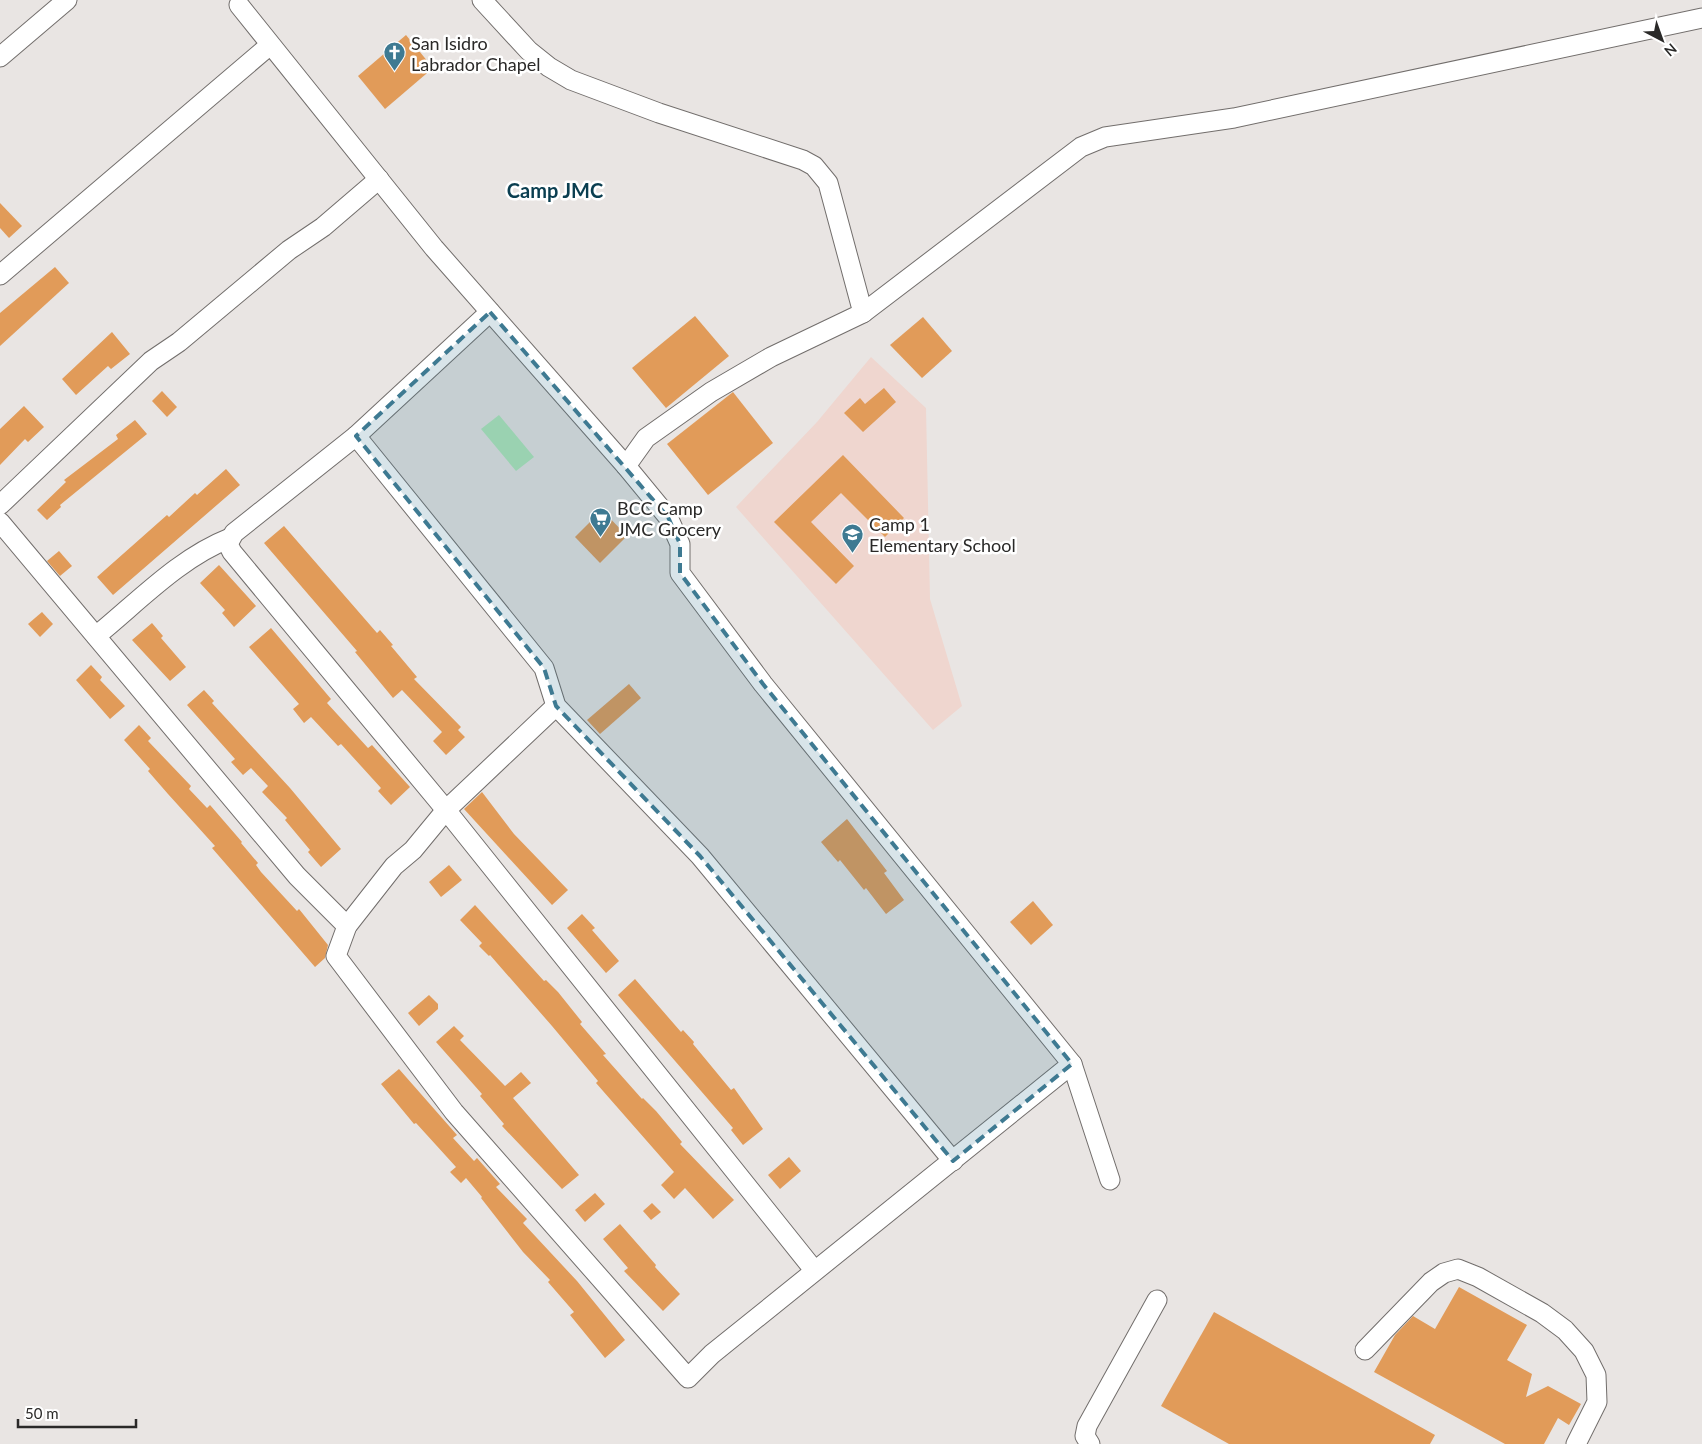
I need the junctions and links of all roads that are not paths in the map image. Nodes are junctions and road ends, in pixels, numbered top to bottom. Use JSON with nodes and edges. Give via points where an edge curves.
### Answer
{"nodes":[{"id":1,"x":67,"y":0,"type":"edge"},
{"id":2,"x":482,"y":0,"type":"edge"},
{"id":3,"x":240,"y":2,"type":"edge"},
{"id":4,"x":1702,"y":18,"type":"edge"},
{"id":5,"x":270,"y":45,"type":"junction"},
{"id":6,"x":0,"y":57,"type":"edge"},
{"id":7,"x":379,"y":179,"type":"junction"},
{"id":8,"x":0,"y":275,"type":"edge"},
{"id":9,"x":490,"y":312,"type":"junction"},
{"id":10,"x":863,"y":313,"type":"junction"},
{"id":11,"x":356,"y":436,"type":"junction"},
{"id":12,"x":626,"y":466,"type":"junction"},
{"id":13,"x":0,"y":505,"type":"edge"},
{"id":14,"x":0,"y":522,"type":"edge"},
{"id":15,"x":230,"y":538,"type":"junction"},
{"id":16,"x":96,"y":636,"type":"junction"},
{"id":17,"x":556,"y":706,"type":"junction"},
{"id":18,"x":446,"y":810,"type":"junction"},
{"id":19,"x":347,"y":926,"type":"junction"},
{"id":20,"x":1072,"y":1064,"type":"junction"},
{"id":21,"x":953,"y":1160,"type":"junction"},
{"id":22,"x":1110,"y":1180,"type":"dead end"},
{"id":23,"x":814,"y":1270,"type":"junction"},
{"id":24,"x":1157,"y":1300,"type":"dead end"},
{"id":25,"x":1365,"y":1350,"type":"dead end"},
{"id":26,"x":1090,"y":1444,"type":"edge"},
{"id":27,"x":1576,"y":1444,"type":"edge"}],
"edges":[{"from":1,"to":6,"type":"street"},
{"from":2,"to":10,"type":"street","via":[[528,51],[571,80],[814,166],[828,183]]},
{"from":3,"to":5,"type":"street"},
{"from":4,"to":10,"type":"street","via":[[1234,118],[1105,137],[1081,147]]},
{"from":5,"to":7,"type":"street"},
{"from":5,"to":8,"type":"street"},
{"from":7,"to":9,"type":"street"},
{"from":7,"to":13,"type":"street","via":[[179,342],[151,361]]},
{"from":9,"to":11,"type":"street"},
{"from":9,"to":12,"type":"street"},
{"from":10,"to":12,"type":"street","via":[[771,357],[711,392],[646,438]]},
{"from":11,"to":15,"type":"street"},
{"from":11,"to":17,"type":"street","via":[[544,668]]},
{"from":12,"to":20,"type":"street","via":[[668,517],[680,544],[680,573],[769,692]]},
{"from":14,"to":16,"type":"street"},
{"from":15,"to":16,"type":"street","via":[[186,562]]},
{"from":15,"to":18,"type":"street","via":[[228,544],[232,552]]},
{"from":16,"to":19,"type":"street","via":[[297,876]]},
{"from":17,"to":18,"type":"street"},
{"from":17,"to":21,"type":"street","via":[[700,856]]},
{"from":18,"to":19,"type":"street","via":[[413,850],[394,866]]},
{"from":18,"to":23,"type":"street"},
{"from":19,"to":23,"type":"street","via":[[336,956],[454,1112],[688,1378],[712,1354]]},
{"from":20,"to":21,"type":"street"},
{"from":20,"to":22,"type":"street"},
{"from":21,"to":23,"type":"street"},
{"from":24,"to":26,"type":"street","via":[[1087,1426],[1086,1436]]},
{"from":25,"to":27,"type":"street","via":[[1431,1282],[1444,1273],[1458,1269],[1478,1277],[1542,1313],[1584,1351],[1596,1375],[1597,1402]]}]}
